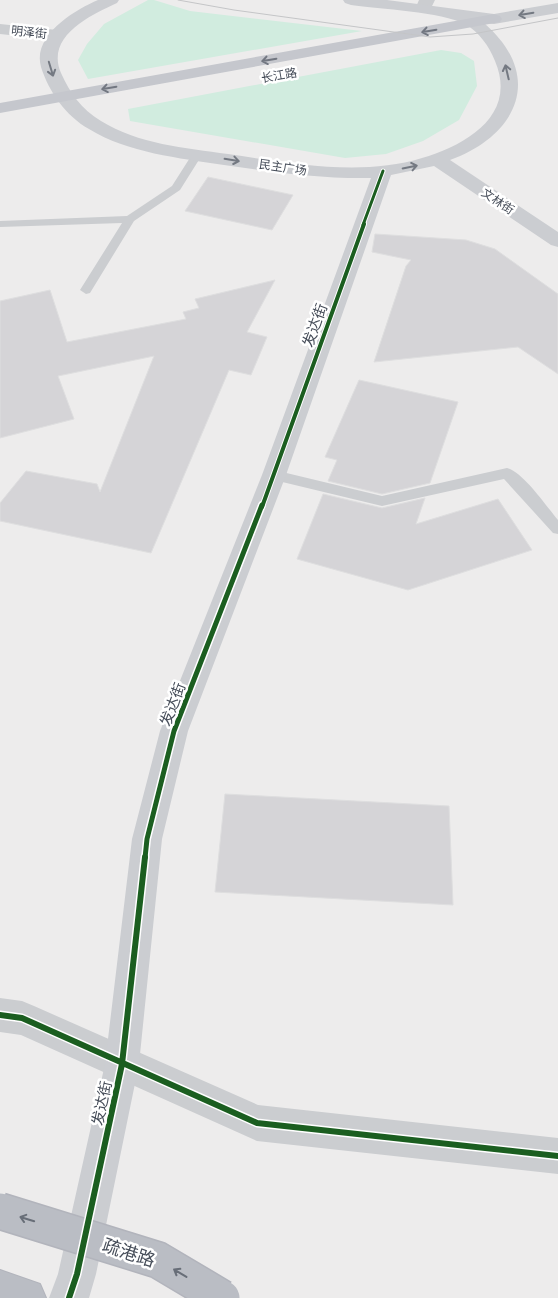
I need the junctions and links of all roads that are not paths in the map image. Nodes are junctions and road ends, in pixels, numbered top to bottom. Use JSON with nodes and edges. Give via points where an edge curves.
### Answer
{"nodes":[{"id":1,"x":111,"y":0,"type":"edge"},
{"id":2,"x":351,"y":0,"type":"edge"},
{"id":3,"x":425,"y":5,"type":"edge"},
{"id":4,"x":558,"y":8,"type":"edge"},
{"id":5,"x":450,"y":13,"type":"junction"},
{"id":6,"x":494,"y":19,"type":"junction"},
{"id":7,"x":475,"y":23,"type":"junction"},
{"id":8,"x":0,"y":28,"type":"edge"},
{"id":9,"x":506,"y":34,"type":"dead end"},
{"id":10,"x":57,"y":35,"type":"junction"},
{"id":11,"x":489,"y":38,"type":"junction"},
{"id":12,"x":469,"y":41,"type":"dead end"},
{"id":13,"x":63,"y":97,"type":"junction"},
{"id":14,"x":0,"y":108,"type":"edge"},
{"id":15,"x":96,"y":108,"type":"dead end"},
{"id":16,"x":76,"y":112,"type":"junction"},
{"id":17,"x":57,"y":115,"type":"dead end"},
{"id":18,"x":197,"y":155,"type":"junction"},
{"id":19,"x":438,"y":160,"type":"junction"},
{"id":20,"x":383,"y":171,"type":"junction"},
{"id":21,"x":130,"y":219,"type":"junction"},
{"id":22,"x":0,"y":224,"type":"edge"},
{"id":23,"x":558,"y":242,"type":"edge"},
{"id":24,"x":86,"y":290,"type":"dead end"},
{"id":25,"x":274,"y":475,"type":"junction"},
{"id":26,"x":558,"y":530,"type":"edge"},
{"id":27,"x":0,"y":1015,"type":"edge"},
{"id":28,"x":122,"y":1064,"type":"junction"},
{"id":29,"x":558,"y":1156,"type":"edge"},
{"id":30,"x":0,"y":1210,"type":"edge"},
{"id":31,"x":0,"y":1289,"type":"edge"},
{"id":32,"x":26,"y":1298,"type":"edge"},
{"id":33,"x":69,"y":1298,"type":"edge"},
{"id":34,"x":222,"y":1298,"type":"edge"}],
"edges":[{"from":1,"to":10,"type":"main road","name":"民主广场","via":[[78,15]]},
{"from":2,"to":3,"type":"main road","name":"民主广场"},
{"from":3,"to":5,"type":"main road","name":"民主广场"},
{"from":4,"to":6,"type":"main road","name":"长江路","one_way":true},
{"from":5,"to":6,"type":"main road","name":"民主广场"},
{"from":5,"to":7,"type":"main road","name":"民主广场"},
{"from":6,"to":7,"type":"main road","name":"长江路"},
{"from":7,"to":11,"type":"main road","name":"民主广场"},
{"from":7,"to":13,"type":"main road","name":"长江路","one_way":true},
{"from":8,"to":10,"type":"street","name":"明泽街"},
{"from":9,"to":11,"type":"main road"},
{"from":10,"to":13,"type":"main road","name":"民主广场","one_way":true,"via":[[48,62]]},
{"from":11,"to":12,"type":"main road"},
{"from":19,"to":11,"type":"main road","name":"民主广场","one_way":true,"via":[[490,132],[504,112],[510,91],[509,74]]},
{"from":13,"to":14,"type":"main road","name":"长江路"},
{"from":13,"to":16,"type":"main road","name":"民主广场"},
{"from":15,"to":16,"type":"main road"},
{"from":16,"to":17,"type":"main road"},
{"from":16,"to":18,"type":"main road","name":"民主广场","via":[[104,130],[139,143]]},
{"from":18,"to":20,"type":"main road","name":"民主广场","one_way":true,"via":[[303,171]]},
{"from":18,"to":21,"type":"lane","via":[[176,188]]},
{"from":20,"to":19,"type":"main road","name":"民主广场","one_way":true},
{"from":19,"to":23,"type":"main road","name":"文林街"},
{"from":20,"to":25,"type":"main road","name":"发达街"},
{"from":21,"to":22,"type":"lane"},
{"from":21,"to":24,"type":"lane"},
{"from":25,"to":26,"type":"lane","via":[[382,501],[507,473]]},
{"from":25,"to":28,"type":"main road","name":"发达街","via":[[174,732],[147,839]]},
{"from":27,"to":28,"type":"street","via":[[22,1018]]},
{"from":28,"to":29,"type":"street","via":[[258,1123]]},
{"from":28,"to":33,"type":"main road","name":"发达街","via":[[77,1274]]},
{"from":34,"to":30,"type":"highway","name":"疏港路","one_way":true,"bridge":true,"via":[[158,1260]]},
{"from":31,"to":32,"type":"highway"}]}
